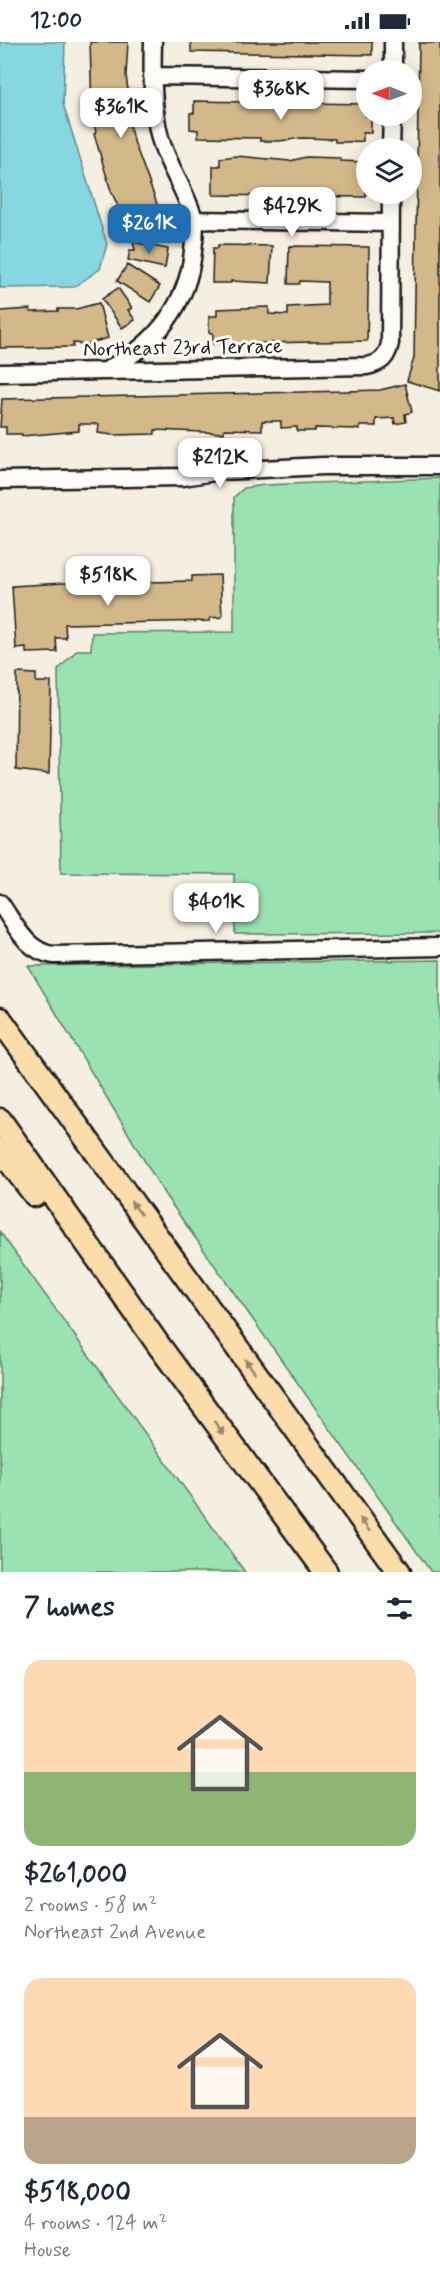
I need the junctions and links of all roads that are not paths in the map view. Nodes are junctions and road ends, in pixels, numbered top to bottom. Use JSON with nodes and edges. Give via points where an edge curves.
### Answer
{"nodes":[{"id":1,"x":153,"y":42,"type":"edge"},
{"id":2,"x":393,"y":42,"type":"edge"},
{"id":3,"x":393,"y":60,"type":"edge"},
{"id":4,"x":152,"y":76,"type":"junction"},
{"id":5,"x":356,"y":79,"type":"edge"},
{"id":6,"x":391,"y":204,"type":"edge"},
{"id":7,"x":194,"y":220,"type":"junction"},
{"id":8,"x":390,"y":223,"type":"junction"},
{"id":9,"x":152,"y":340,"type":"junction"},
{"id":10,"x":181,"y":370,"type":"junction"},
{"id":11,"x":105,"y":371,"type":"junction"},
{"id":12,"x":0,"y":373,"type":"edge"},
{"id":13,"x":440,"y":466,"type":"edge"},
{"id":14,"x":0,"y":480,"type":"edge"},
{"id":15,"x":0,"y":903,"type":"edge"},
{"id":16,"x":440,"y":947,"type":"edge"},
{"id":17,"x":0,"y":1019,"type":"edge"},
{"id":18,"x":0,"y":1120,"type":"edge"},
{"id":19,"x":0,"y":1149,"type":"edge"},
{"id":20,"x":160,"y":1347,"type":"junction"},
{"id":21,"x":326,"y":1572,"type":"edge"},
{"id":22,"x":399,"y":1572,"type":"edge"}],
"edges":[{"from":1,"to":4,"type":"street"},
{"from":2,"to":3,"type":"street"},
{"from":4,"to":5,"type":"street"},
{"from":4,"to":7,"type":"street","via":[[160,138]]},
{"from":6,"to":8,"type":"street"},
{"from":7,"to":8,"type":"street"},
{"from":7,"to":9,"type":"street","via":[[188,279],[169,320]]},
{"from":8,"to":10,"type":"street","name":"Northeast 23rd Terrace","via":[[389,349],[381,361],[367,366]]},
{"from":9,"to":10,"type":"street","via":[[157,357]]},
{"from":9,"to":11,"type":"street"},
{"from":10,"to":11,"type":"street","name":"Northeast 23rd Terrace"},
{"from":11,"to":12,"type":"street","name":"Northeast 23rd Terrace"},
{"from":13,"to":14,"type":"street","via":[[323,466],[220,471],[183,477]]},
{"from":15,"to":16,"type":"street","via":[[28,943],[47,954]]},
{"from":22,"to":17,"type":"highway","one_way":true},
{"from":18,"to":20,"type":"highway"},
{"from":19,"to":20,"type":"highway","via":[[119,1306]]},
{"from":20,"to":21,"type":"highway","one_way":true}]}
